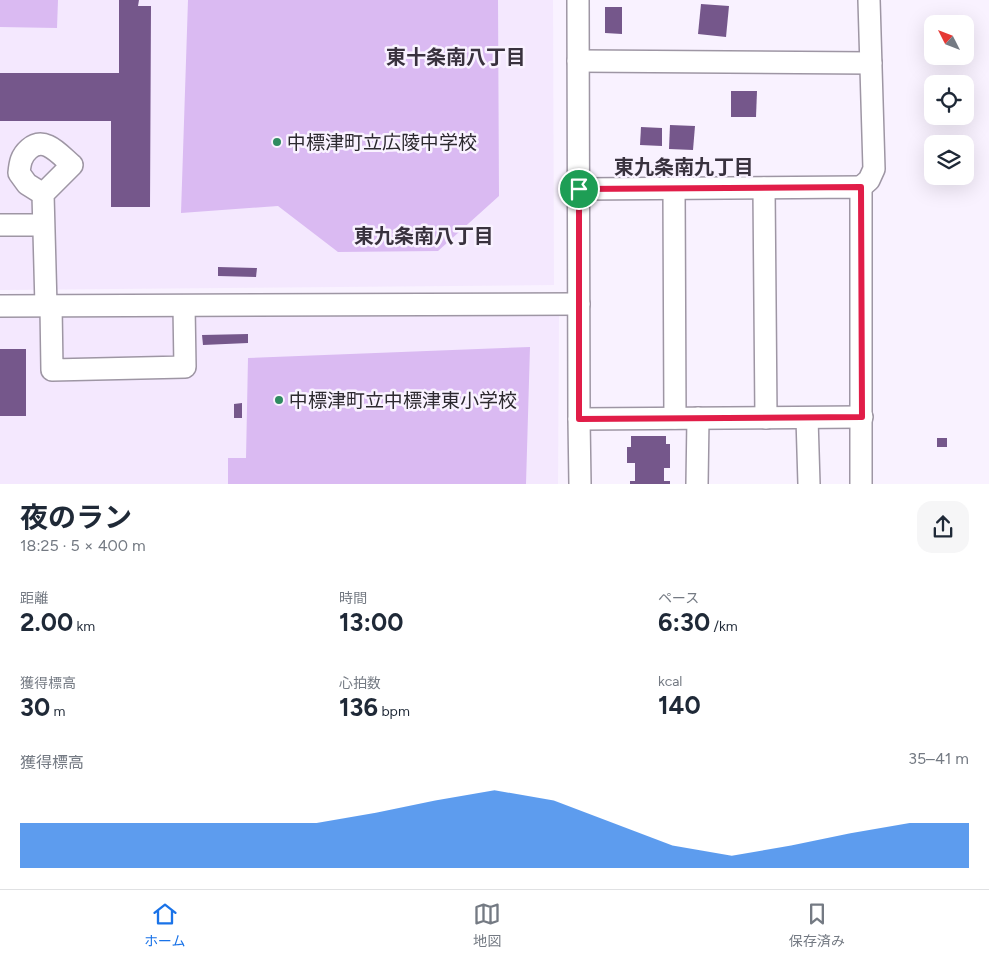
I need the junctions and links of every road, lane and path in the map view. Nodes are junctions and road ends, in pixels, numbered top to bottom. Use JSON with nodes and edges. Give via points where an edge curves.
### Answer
{"nodes":[{"id":1,"x":578,"y":0,"type":"edge"},
{"id":2,"x":869,"y":0,"type":"edge"},
{"id":3,"x":578,"y":61,"type":"junction"},
{"id":4,"x":871,"y":63,"type":"junction"},
{"id":5,"x":861,"y":187,"type":"junction"},
{"id":6,"x":674,"y":188,"type":"junction"},
{"id":7,"x":764,"y":188,"type":"junction"},
{"id":8,"x":579,"y":189,"type":"junction"},
{"id":9,"x":43,"y":194,"type":"dead end"},
{"id":10,"x":0,"y":225,"type":"edge"},
{"id":11,"x":42,"y":225,"type":"junction"},
{"id":12,"x":579,"y":304,"type":"junction"},
{"id":13,"x":0,"y":306,"type":"edge"},
{"id":14,"x":49,"y":306,"type":"junction"},
{"id":15,"x":184,"y":306,"type":"junction"},
{"id":16,"x":862,"y":417,"type":"junction"},
{"id":17,"x":675,"y":418,"type":"junction"},
{"id":18,"x":698,"y":418,"type":"junction"},
{"id":19,"x":766,"y":418,"type":"junction"},
{"id":20,"x":807,"y":418,"type":"junction"},
{"id":21,"x":579,"y":419,"type":"junction"},
{"id":22,"x":580,"y":484,"type":"edge"},
{"id":23,"x":697,"y":484,"type":"edge"},
{"id":24,"x":809,"y":484,"type":"edge"},
{"id":25,"x":861,"y":484,"type":"edge"}],
"edges":[{"from":1,"to":3,"type":"street"},
{"from":2,"to":4,"type":"street"},
{"from":3,"to":4,"type":"street"},
{"from":3,"to":8,"type":"street"},
{"from":4,"to":5,"type":"street","via":[[874,168]]},
{"from":5,"to":7,"type":"street"},
{"from":5,"to":16,"type":"street"},
{"from":6,"to":7,"type":"street"},
{"from":6,"to":8,"type":"street"},
{"from":6,"to":17,"type":"street"},
{"from":7,"to":19,"type":"street"},
{"from":8,"to":12,"type":"street"},
{"from":9,"to":11,"type":"street"},
{"from":10,"to":11,"type":"street"},
{"from":11,"to":14,"type":"street"},
{"from":12,"to":15,"type":"street"},
{"from":12,"to":21,"type":"street"},
{"from":13,"to":14,"type":"street"},
{"from":14,"to":15,"type":"street"},
{"from":14,"to":15,"type":"street","via":[[52,370],[185,368]]},
{"from":16,"to":20,"type":"street"},
{"from":16,"to":25,"type":"street"},
{"from":17,"to":18,"type":"street"},
{"from":17,"to":21,"type":"street"},
{"from":18,"to":19,"type":"street"},
{"from":18,"to":23,"type":"street"},
{"from":19,"to":20,"type":"street"},
{"from":20,"to":24,"type":"street"},
{"from":21,"to":22,"type":"street"}]}
